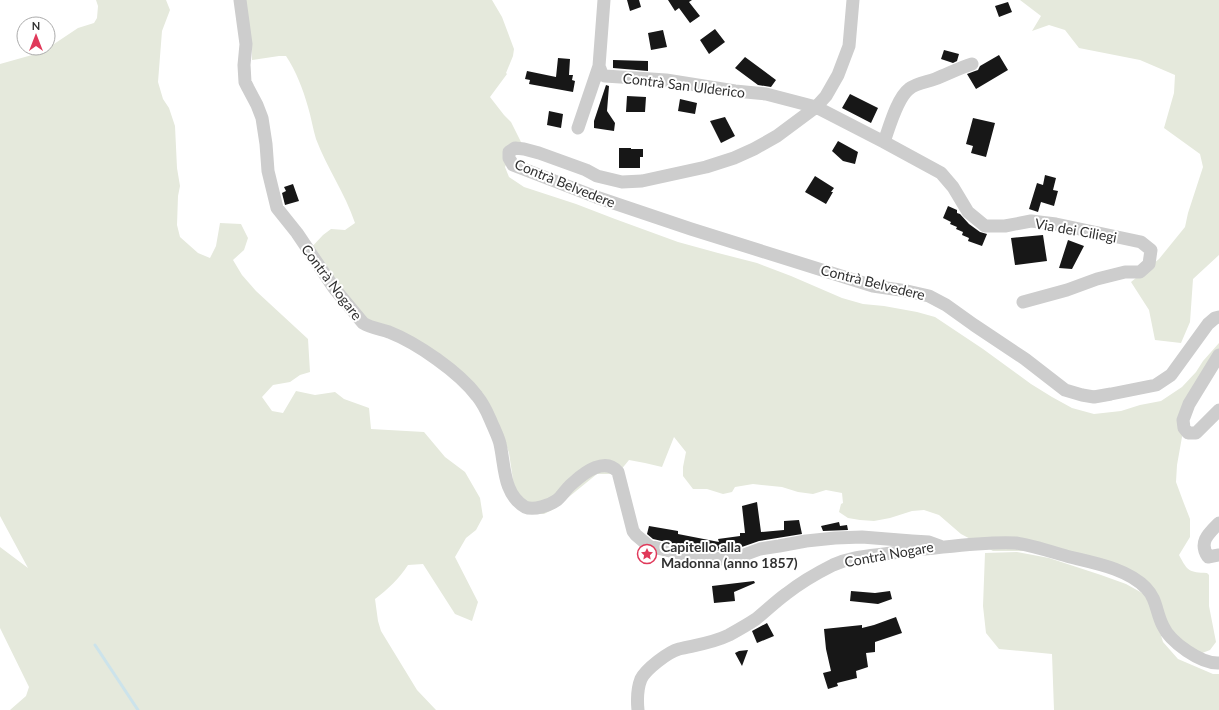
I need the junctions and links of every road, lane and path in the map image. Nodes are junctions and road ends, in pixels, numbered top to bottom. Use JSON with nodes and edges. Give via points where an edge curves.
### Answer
{"nodes":[{"id":1,"x":240,"y":0,"type":"edge"},
{"id":2,"x":604,"y":0,"type":"edge"},
{"id":3,"x":853,"y":0,"type":"edge"},
{"id":4,"x":972,"y":64,"type":"dead end"},
{"id":5,"x":599,"y":66,"type":"junction"},
{"id":6,"x":816,"y":107,"type":"junction"},
{"id":7,"x":578,"y":128,"type":"dead end"},
{"id":8,"x":884,"y":142,"type":"junction"},
{"id":9,"x":1023,"y":302,"type":"dead end"},
{"id":10,"x":1219,"y":317,"type":"edge"},
{"id":11,"x":1219,"y":355,"type":"edge"},
{"id":12,"x":1219,"y":410,"type":"edge"},
{"id":13,"x":1219,"y":523,"type":"edge"},
{"id":14,"x":940,"y":546,"type":"junction"},
{"id":15,"x":1219,"y":555,"type":"edge"},
{"id":16,"x":1219,"y":663,"type":"edge"},
{"id":17,"x":638,"y":710,"type":"edge"}],
"edges":[{"from":1,"to":14,"type":"street","name":"Contrà Nogare","via":[[246,44],[246,82],[262,118],[268,171],[277,208],[334,288],[363,323],[416,345],[444,365],[476,394],[486,409],[499,441],[508,487],[520,503],[526,507],[542,507],[556,500],[590,470],[604,466],[612,467],[618,472],[636,535],[649,546],[678,553],[722,560],[760,549],[806,541],[862,537],[929,542]]},
{"from":2,"to":5,"type":"street"},
{"from":3,"to":6,"type":"street","via":[[849,46],[836,80]]},
{"from":4,"to":8,"type":"street","via":[[908,89],[893,116]]},
{"from":5,"to":6,"type":"street","name":"Contrà San Ulderico","via":[[605,76],[666,80],[766,94]]},
{"from":5,"to":7,"type":"street"},
{"from":6,"to":8,"type":"street","name":"Via dei Ciliegi"},
{"from":6,"to":10,"type":"street","name":"Contrà Belvedere","via":[[777,136],[734,158],[642,181],[622,182],[597,176],[524,149],[515,148],[509,152],[509,158],[513,165],[596,197],[691,229],[873,286],[929,296],[1025,359],[1065,390],[1082,396],[1111,394],[1156,385],[1171,375],[1208,324]]},
{"from":8,"to":9,"type":"street","name":"Via dei Ciliegi","via":[[941,173],[968,212],[985,226],[1005,226],[1031,221],[1056,224],[1141,242],[1152,250],[1149,264],[1140,272],[1125,272],[1104,277]]},
{"from":11,"to":12,"type":"street","via":[[1189,404],[1183,420],[1184,428],[1188,433],[1196,433]]},
{"from":13,"to":15,"type":"street","via":[[1203,544],[1208,557]]},
{"from":14,"to":16,"type":"street","via":[[1015,543],[1112,569],[1136,580],[1148,590],[1155,600],[1163,627],[1174,641],[1202,659]]},
{"from":14,"to":17,"type":"street","name":"Contrà Nogare","via":[[856,557],[834,565],[786,594],[757,618],[728,636],[700,646],[677,650],[662,658],[642,679],[637,697]]}]}
